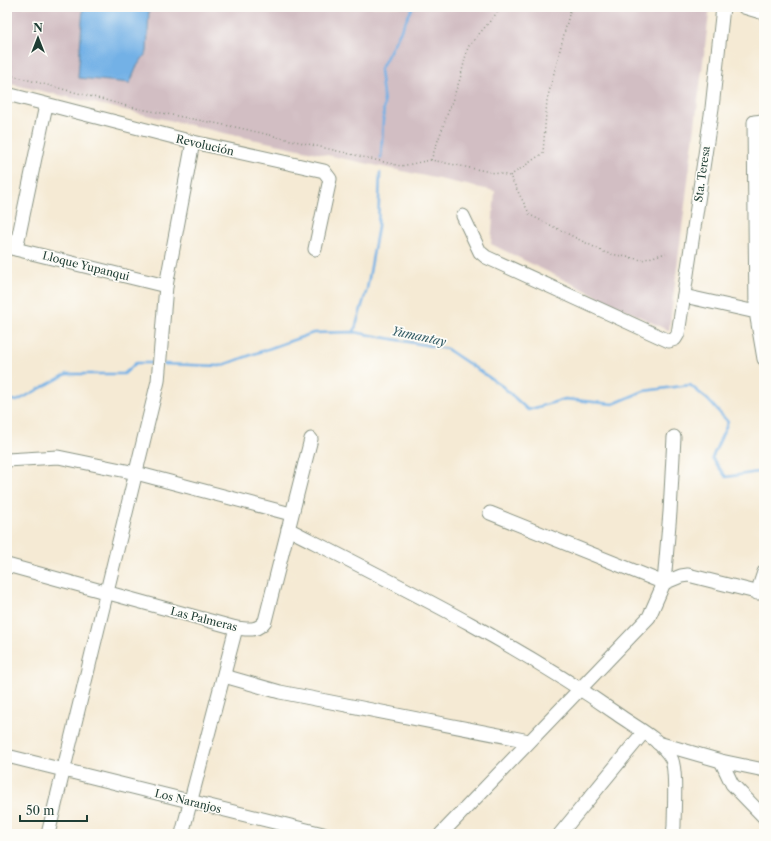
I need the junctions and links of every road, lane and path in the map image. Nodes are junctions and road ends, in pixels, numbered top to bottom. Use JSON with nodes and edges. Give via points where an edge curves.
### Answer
{"nodes":[{"id":1,"x":8,"y":7,"type":"edge"},
{"id":2,"x":502,"y":7,"type":"edge"},
{"id":3,"x":571,"y":7,"type":"edge"},
{"id":4,"x":723,"y":7,"type":"edge"},
{"id":5,"x":744,"y":7,"type":"edge"},
{"id":6,"x":764,"y":13,"type":"edge"},
{"id":7,"x":7,"y":94,"type":"edge"},
{"id":8,"x":46,"y":105,"type":"junction"},
{"id":9,"x":764,"y":121,"type":"edge"},
{"id":10,"x":193,"y":142,"type":"junction"},
{"id":11,"x":431,"y":160,"type":"junction"},
{"id":12,"x":510,"y":176,"type":"junction"},
{"id":13,"x":463,"y":216,"type":"dead end"},
{"id":14,"x":11,"y":248,"type":"edge"},
{"id":15,"x":315,"y":249,"type":"dead end"},
{"id":16,"x":666,"y":253,"type":"dead end"},
{"id":17,"x":759,"y":265,"type":"edge"},
{"id":18,"x":166,"y":286,"type":"junction"},
{"id":19,"x":684,"y":296,"type":"junction"},
{"id":20,"x":756,"y":312,"type":"junction"},
{"id":21,"x":764,"y":359,"type":"edge"},
{"id":22,"x":674,"y":436,"type":"dead end"},
{"id":23,"x":311,"y":440,"type":"dead end"},
{"id":24,"x":7,"y":460,"type":"edge"},
{"id":25,"x":136,"y":473,"type":"junction"},
{"id":26,"x":490,"y":513,"type":"dead end"},
{"id":27,"x":292,"y":514,"type":"junction"},
{"id":28,"x":288,"y":529,"type":"junction"},
{"id":29,"x":7,"y":566,"type":"edge"},
{"id":30,"x":764,"y":572,"type":"edge"},
{"id":31,"x":664,"y":583,"type":"junction"},
{"id":32,"x":106,"y":594,"type":"junction"},
{"id":33,"x":760,"y":594,"type":"edge"},
{"id":34,"x":236,"y":628,"type":"junction"},
{"id":35,"x":224,"y":676,"type":"junction"},
{"id":36,"x":580,"y":688,"type":"junction"},
{"id":37,"x":643,"y":733,"type":"junction"},
{"id":38,"x":528,"y":741,"type":"junction"},
{"id":39,"x":658,"y":743,"type":"junction"},
{"id":40,"x":7,"y":756,"type":"edge"},
{"id":41,"x":721,"y":761,"type":"junction"},
{"id":42,"x":64,"y":770,"type":"junction"},
{"id":43,"x":764,"y":770,"type":"edge"},
{"id":44,"x":190,"y":801,"type":"junction"},
{"id":45,"x":764,"y":817,"type":"edge"},
{"id":46,"x":48,"y":834,"type":"edge"},
{"id":47,"x":182,"y":834,"type":"edge"},
{"id":48,"x":323,"y":834,"type":"edge"},
{"id":49,"x":441,"y":834,"type":"edge"},
{"id":50,"x":560,"y":834,"type":"edge"},
{"id":51,"x":673,"y":834,"type":"edge"}],
"edges":[{"from":1,"to":11,"type":"path","via":[[9,75],[135,108],[240,128],[401,166]]},
{"from":2,"to":11,"type":"path","via":[[468,47],[460,80]]},
{"from":3,"to":12,"type":"path","via":[[547,100],[543,154]]},
{"from":4,"to":19,"type":"street","name":"Sta. Teresa","via":[[712,108]]},
{"from":5,"to":6,"type":"street"},
{"from":7,"to":8,"type":"street","name":"Revolución"},
{"from":8,"to":10,"type":"street","name":"Revolución"},
{"from":8,"to":14,"type":"street"},
{"from":9,"to":17,"type":"street","via":[[754,122]]},
{"from":10,"to":15,"type":"street","name":"Revolución","via":[[328,174],[330,179]]},
{"from":10,"to":18,"type":"street"},
{"from":11,"to":12,"type":"path"},
{"from":12,"to":16,"type":"path","via":[[530,215],[606,253],[642,260]]},
{"from":13,"to":19,"type":"street","name":"Sta. Teresa","via":[[480,252],[486,257],[669,341],[675,339],[678,334]]},
{"from":14,"to":18,"type":"street","name":"Lloque Yupanqui"},
{"from":17,"to":20,"type":"street"},
{"from":18,"to":25,"type":"street","via":[[158,381]]},
{"from":19,"to":20,"type":"street"},
{"from":20,"to":21,"type":"street"},
{"from":22,"to":31,"type":"street"},
{"from":23,"to":27,"type":"street","name":"Las Palmeras"},
{"from":24,"to":25,"type":"street","via":[[58,457]]},
{"from":25,"to":27,"type":"street"},
{"from":25,"to":32,"type":"street"},
{"from":26,"to":31,"type":"street"},
{"from":27,"to":28,"type":"street","name":"Las Palmeras"},
{"from":28,"to":34,"type":"street","name":"Las Palmeras","via":[[265,621],[255,630]]},
{"from":28,"to":36,"type":"street","via":[[427,600]]},
{"from":29,"to":32,"type":"street","name":"Las Palmeras"},
{"from":30,"to":33,"type":"street"},
{"from":31,"to":33,"type":"street","via":[[688,575]]},
{"from":31,"to":36,"type":"street","via":[[649,617]]},
{"from":32,"to":34,"type":"street","name":"Las Palmeras"},
{"from":32,"to":42,"type":"street"},
{"from":34,"to":35,"type":"street"},
{"from":35,"to":38,"type":"street","via":[[280,692]]},
{"from":35,"to":44,"type":"street"},
{"from":36,"to":37,"type":"street"},
{"from":36,"to":38,"type":"street"},
{"from":37,"to":39,"type":"street"},
{"from":37,"to":50,"type":"street"},
{"from":38,"to":49,"type":"street"},
{"from":39,"to":41,"type":"street"},
{"from":39,"to":51,"type":"street","via":[[674,765]]},
{"from":40,"to":42,"type":"street","name":"Los Naranjos"},
{"from":41,"to":43,"type":"street"},
{"from":41,"to":45,"type":"street","via":[[732,784]]},
{"from":42,"to":44,"type":"street","name":"Los Naranjos"},
{"from":42,"to":46,"type":"street"},
{"from":44,"to":47,"type":"street"},
{"from":44,"to":48,"type":"street","name":"Los Naranjos"}]}
